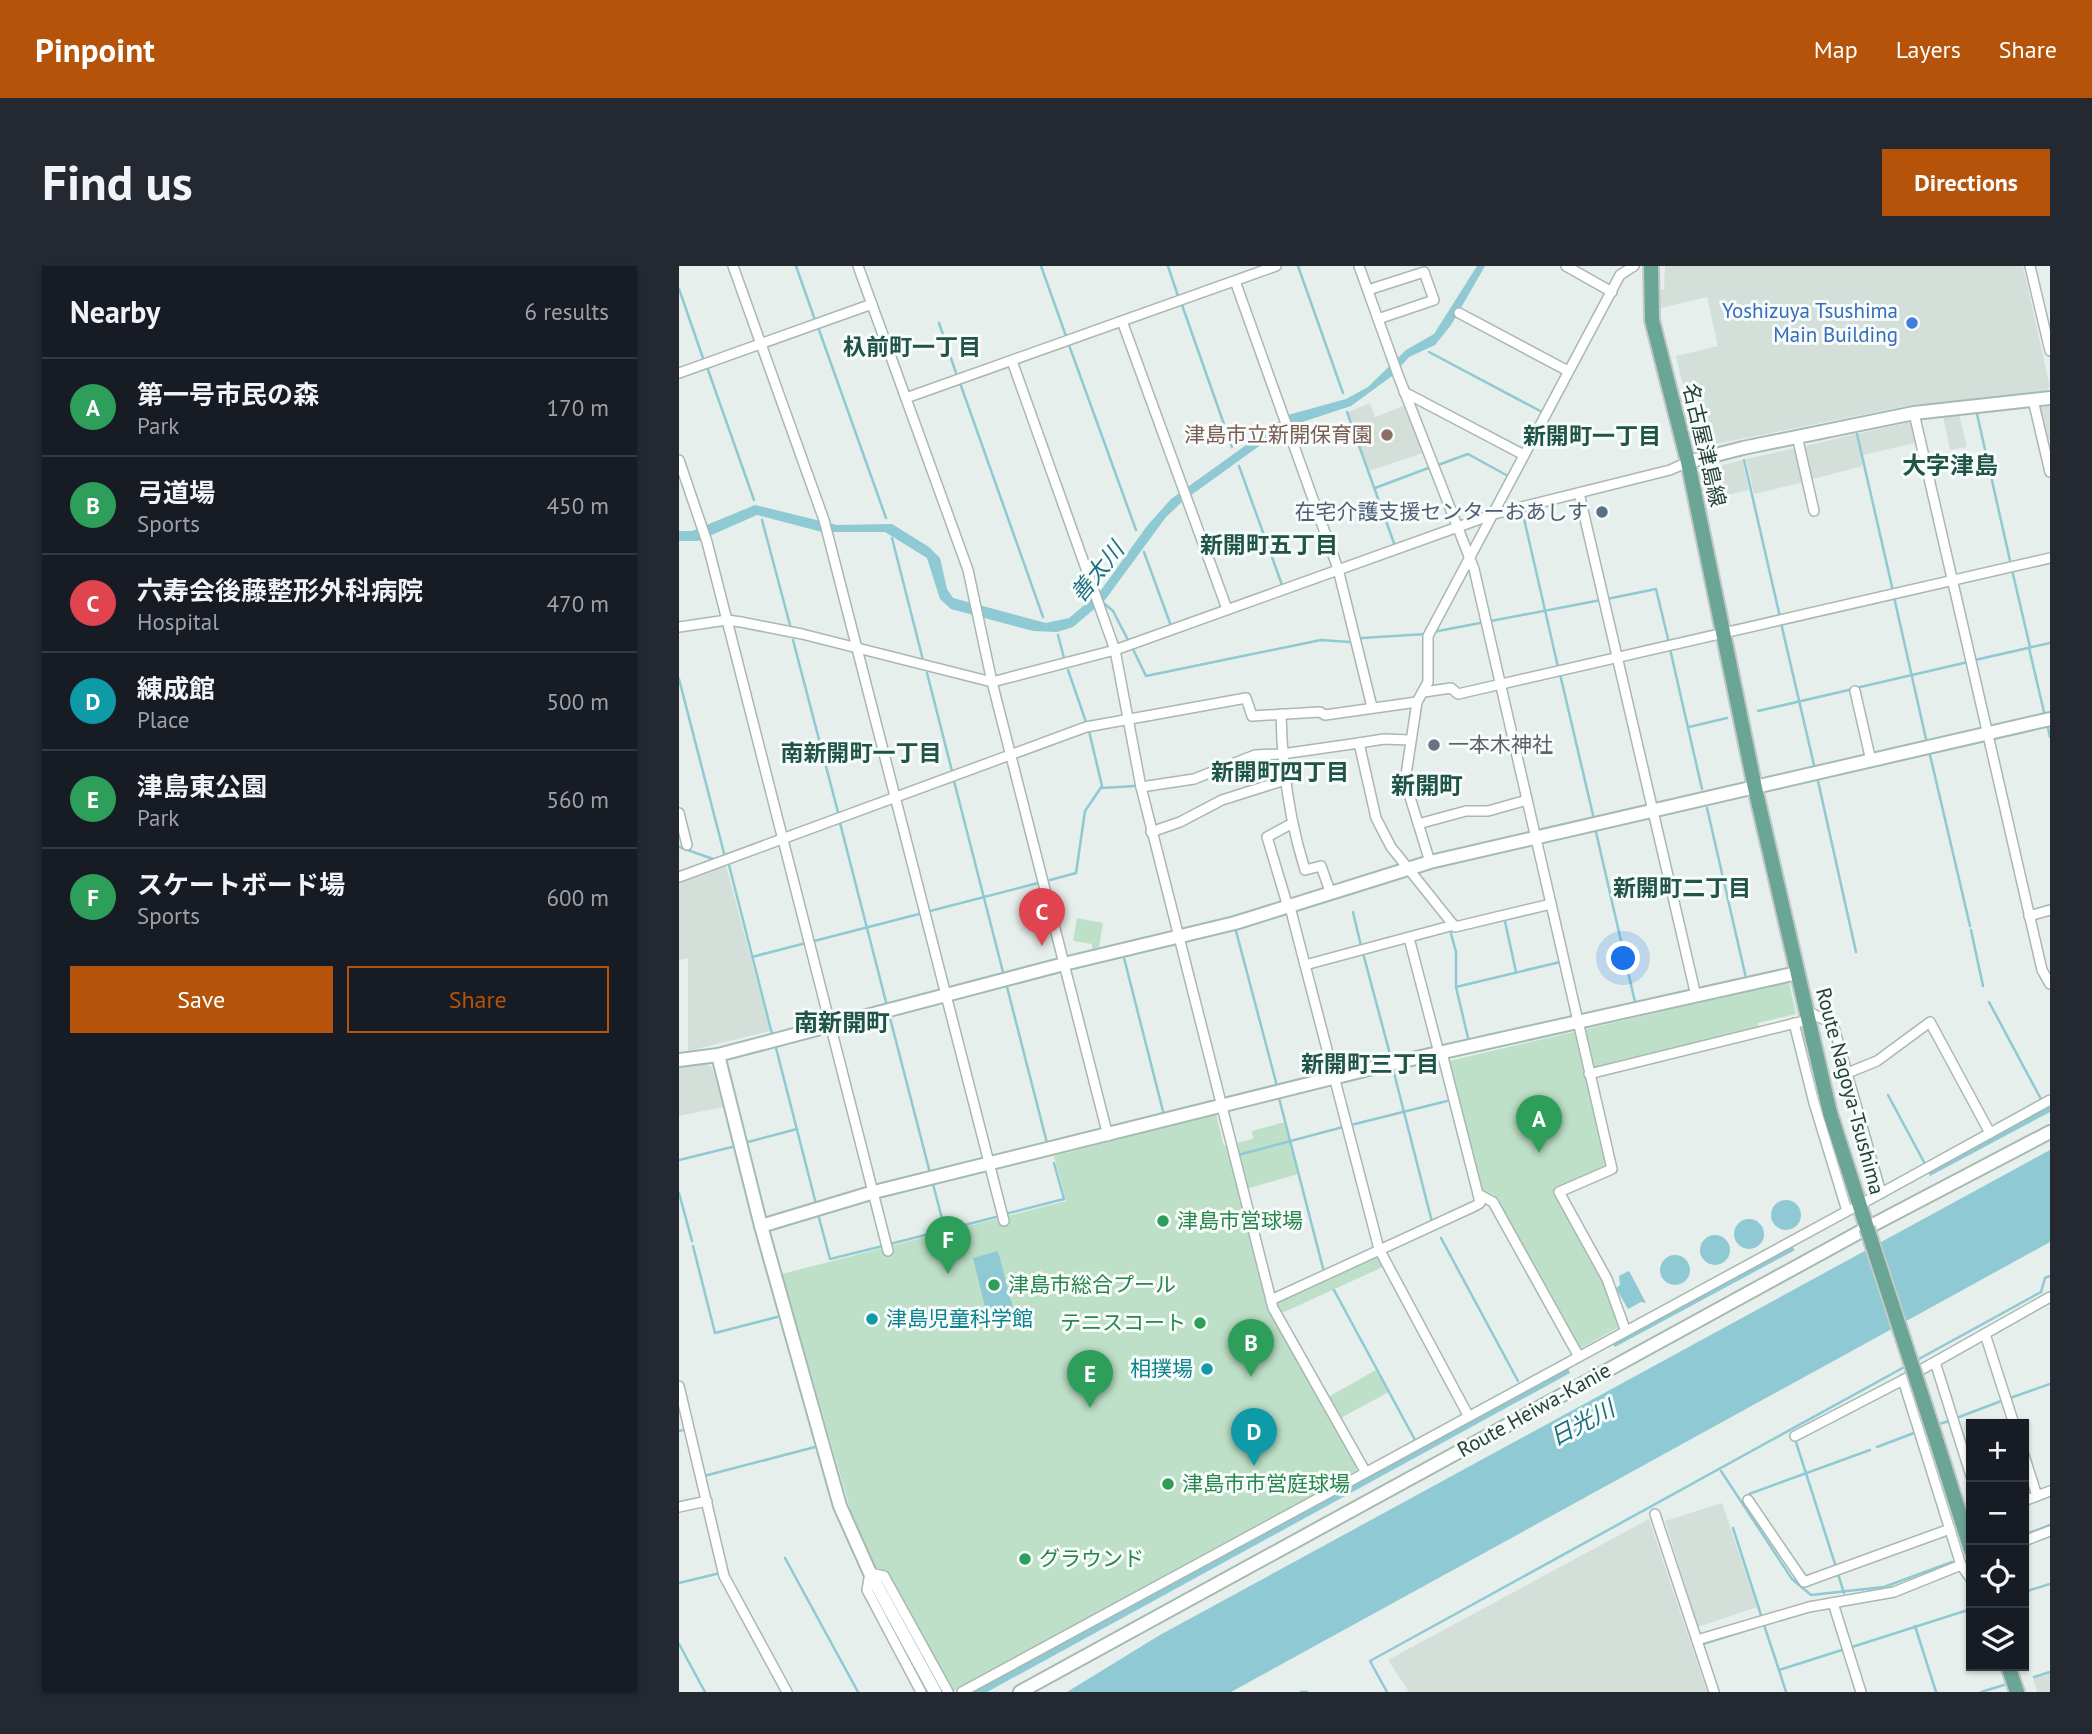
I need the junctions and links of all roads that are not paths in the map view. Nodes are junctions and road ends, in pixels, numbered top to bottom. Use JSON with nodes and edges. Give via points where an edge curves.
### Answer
{"nodes":[{"id":1,"x":733,"y":266,"type":"edge"},
{"id":2,"x":858,"y":266,"type":"edge"},
{"id":3,"x":1276,"y":266,"type":"edge"},
{"id":4,"x":1359,"y":266,"type":"edge"},
{"id":5,"x":1566,"y":266,"type":"edge"},
{"id":6,"x":1634,"y":266,"type":"edge"},
{"id":7,"x":1651,"y":266,"type":"edge"},
{"id":8,"x":2030,"y":266,"type":"edge"},
{"id":9,"x":1235,"y":281,"type":"junction"},
{"id":10,"x":1368,"y":290,"type":"junction"},
{"id":11,"x":1612,"y":292,"type":"junction"},
{"id":12,"x":872,"y":304,"type":"junction"},
{"id":13,"x":1458,"y":313,"type":"dead end"},
{"id":14,"x":1378,"y":319,"type":"junction"},
{"id":15,"x":1122,"y":321,"type":"junction"},
{"id":16,"x":761,"y":344,"type":"junction"},
{"id":17,"x":2050,"y":351,"type":"edge"},
{"id":18,"x":1011,"y":361,"type":"junction"},
{"id":19,"x":1568,"y":371,"type":"junction"},
{"id":20,"x":679,"y":373,"type":"edge"},
{"id":21,"x":1404,"y":392,"type":"junction"},
{"id":22,"x":906,"y":398,"type":"junction"},
{"id":23,"x":2050,"y":398,"type":"edge"},
{"id":24,"x":2033,"y":400,"type":"junction"},
{"id":25,"x":1914,"y":413,"type":"junction"},
{"id":26,"x":1797,"y":436,"type":"junction"},
{"id":27,"x":1524,"y":455,"type":"junction"},
{"id":28,"x":679,"y":460,"type":"edge"},
{"id":29,"x":1688,"y":463,"type":"junction"},
{"id":30,"x":2050,"y":472,"type":"edge"},
{"id":31,"x":1579,"y":493,"type":"junction"},
{"id":32,"x":1814,"y":511,"type":"dead end"},
{"id":33,"x":1494,"y":514,"type":"junction"},
{"id":34,"x":1459,"y":526,"type":"junction"},
{"id":35,"x":1470,"y":557,"type":"junction"},
{"id":36,"x":2050,"y":558,"type":"edge"},
{"id":37,"x":1338,"y":569,"type":"junction"},
{"id":38,"x":1953,"y":582,"type":"junction"},
{"id":39,"x":1227,"y":610,"type":"junction"},
{"id":40,"x":727,"y":620,"type":"junction"},
{"id":41,"x":679,"y":627,"type":"edge"},
{"id":42,"x":1724,"y":633,"type":"junction"},
{"id":43,"x":857,"y":648,"type":"junction"},
{"id":44,"x":1115,"y":650,"type":"junction"},
{"id":45,"x":1617,"y":658,"type":"junction"},
{"id":46,"x":992,"y":682,"type":"junction"},
{"id":47,"x":1500,"y":685,"type":"junction"},
{"id":48,"x":1855,"y":691,"type":"dead end"},
{"id":49,"x":1424,"y":692,"type":"junction"},
{"id":50,"x":1417,"y":702,"type":"junction"},
{"id":51,"x":1372,"y":707,"type":"junction"},
{"id":52,"x":1281,"y":714,"type":"junction"},
{"id":53,"x":1126,"y":718,"type":"junction"},
{"id":54,"x":2050,"y":719,"type":"edge"},
{"id":55,"x":1987,"y":734,"type":"junction"},
{"id":56,"x":1410,"y":740,"type":"junction"},
{"id":57,"x":1359,"y":743,"type":"junction"},
{"id":58,"x":1282,"y":754,"type":"junction"},
{"id":59,"x":1011,"y":755,"type":"junction"},
{"id":60,"x":1871,"y":761,"type":"junction"},
{"id":61,"x":1285,"y":780,"type":"junction"},
{"id":62,"x":1140,"y":787,"type":"junction"},
{"id":63,"x":1755,"y":788,"type":"junction"},
{"id":64,"x":895,"y":798,"type":"junction"},
{"id":65,"x":1527,"y":800,"type":"junction"},
{"id":66,"x":1652,"y":811,"type":"junction"},
{"id":67,"x":679,"y":813,"type":"edge"},
{"id":68,"x":1291,"y":824,"type":"junction"},
{"id":69,"x":1417,"y":824,"type":"junction"},
{"id":70,"x":1151,"y":832,"type":"junction"},
{"id":71,"x":1535,"y":837,"type":"junction"},
{"id":72,"x":783,"y":840,"type":"junction"},
{"id":73,"x":687,"y":845,"type":"dead end"},
{"id":74,"x":1430,"y":862,"type":"junction"},
{"id":75,"x":1408,"y":869,"type":"junction"},
{"id":76,"x":679,"y":877,"type":"edge"},
{"id":77,"x":1331,"y":894,"type":"junction"},
{"id":78,"x":1551,"y":904,"type":"junction"},
{"id":79,"x":1289,"y":907,"type":"junction"},
{"id":80,"x":2050,"y":910,"type":"edge"},
{"id":81,"x":2029,"y":916,"type":"junction"},
{"id":82,"x":1454,"y":925,"type":"junction"},
{"id":83,"x":1177,"y":935,"type":"junction"},
{"id":84,"x":1409,"y":938,"type":"junction"},
{"id":85,"x":1064,"y":964,"type":"junction"},
{"id":86,"x":1305,"y":965,"type":"junction"},
{"id":87,"x":1797,"y":973,"type":"junction"},
{"id":88,"x":2050,"y":984,"type":"edge"},
{"id":89,"x":945,"y":996,"type":"junction"},
{"id":90,"x":1696,"y":996,"type":"junction"},
{"id":91,"x":1802,"y":1018,"type":"junction"},
{"id":92,"x":1578,"y":1021,"type":"junction"},
{"id":93,"x":830,"y":1024,"type":"junction"},
{"id":94,"x":1440,"y":1053,"type":"junction"},
{"id":95,"x":718,"y":1055,"type":"junction"},
{"id":96,"x":679,"y":1060,"type":"edge"},
{"id":97,"x":1590,"y":1074,"type":"junction"},
{"id":98,"x":1845,"y":1074,"type":"junction"},
{"id":99,"x":1335,"y":1078,"type":"junction"},
{"id":100,"x":2050,"y":1101,"type":"edge"},
{"id":101,"x":1221,"y":1107,"type":"junction"},
{"id":102,"x":2050,"y":1132,"type":"edge"},
{"id":103,"x":1990,"y":1133,"type":"junction"},
{"id":104,"x":1108,"y":1136,"type":"junction"},
{"id":105,"x":989,"y":1165,"type":"junction"},
{"id":106,"x":874,"y":1192,"type":"junction"},
{"id":107,"x":1881,"y":1192,"type":"junction"},
{"id":108,"x":1478,"y":1194,"type":"junction"},
{"id":109,"x":1865,"y":1202,"type":"dead end"},
{"id":110,"x":1004,"y":1221,"type":"dead end"},
{"id":111,"x":761,"y":1226,"type":"junction"},
{"id":112,"x":1867,"y":1228,"type":"junction"},
{"id":113,"x":1379,"y":1249,"type":"junction"},
{"id":114,"x":888,"y":1251,"type":"dead end"},
{"id":115,"x":2050,"y":1297,"type":"edge"},
{"id":116,"x":1271,"y":1300,"type":"junction"},
{"id":117,"x":1625,"y":1329,"type":"junction"},
{"id":118,"x":1985,"y":1334,"type":"junction"},
{"id":119,"x":1579,"y":1355,"type":"junction"},
{"id":120,"x":1935,"y":1362,"type":"junction"},
{"id":121,"x":1903,"y":1380,"type":"junction"},
{"id":122,"x":679,"y":1386,"type":"edge"},
{"id":123,"x":1468,"y":1415,"type":"junction"},
{"id":124,"x":2012,"y":1419,"type":"edge"},
{"id":125,"x":1795,"y":1436,"type":"dead end"},
{"id":126,"x":1966,"y":1460,"type":"edge"},
{"id":127,"x":1365,"y":1471,"type":"junction"},
{"id":128,"x":2029,"y":1471,"type":"edge"},
{"id":129,"x":2050,"y":1491,"type":"edge"},
{"id":130,"x":2037,"y":1496,"type":"junction"},
{"id":131,"x":2029,"y":1499,"type":"edge"},
{"id":132,"x":1748,"y":1500,"type":"dead end"},
{"id":133,"x":707,"y":1501,"type":"junction"},
{"id":134,"x":679,"y":1507,"type":"edge"},
{"id":135,"x":1655,"y":1514,"type":"dead end"},
{"id":136,"x":1950,"y":1529,"type":"junction"},
{"id":137,"x":2050,"y":1531,"type":"edge"},
{"id":138,"x":2029,"y":1539,"type":"edge"},
{"id":139,"x":1969,"y":1545,"type":"edge"},
{"id":140,"x":1961,"y":1565,"type":"junction"},
{"id":141,"x":1966,"y":1572,"type":"edge"},
{"id":142,"x":870,"y":1573,"type":"junction"},
{"id":143,"x":1833,"y":1603,"type":"junction"},
{"id":144,"x":1697,"y":1640,"type":"junction"},
{"id":145,"x":2010,"y":1671,"type":"edge"},
{"id":146,"x":787,"y":1692,"type":"edge"},
{"id":147,"x":921,"y":1692,"type":"edge"},
{"id":148,"x":935,"y":1692,"type":"edge"},
{"id":149,"x":948,"y":1692,"type":"edge"},
{"id":150,"x":962,"y":1692,"type":"edge"},
{"id":151,"x":1020,"y":1692,"type":"edge"},
{"id":152,"x":1714,"y":1692,"type":"edge"},
{"id":153,"x":1861,"y":1692,"type":"edge"},
{"id":154,"x":2017,"y":1692,"type":"edge"}],
"edges":[{"from":1,"to":16,"type":"street"},
{"from":2,"to":12,"type":"street"},
{"from":3,"to":9,"type":"street"},
{"from":4,"to":10,"type":"street"},
{"from":5,"to":11,"type":"street"},
{"from":6,"to":11,"type":"street","via":[[1620,275]]},
{"from":7,"to":29,"type":"main road","name":"名古屋津島線","via":[[1653,320]]},
{"from":8,"to":17,"type":"street"},
{"from":9,"to":15,"type":"street"},
{"from":9,"to":37,"type":"street"},
{"from":10,"to":14,"type":"street"},
{"from":10,"to":14,"type":"street","via":[[1424,272],[1434,300]]},
{"from":11,"to":19,"type":"street"},
{"from":12,"to":16,"type":"street"},
{"from":12,"to":22,"type":"street"},
{"from":13,"to":19,"type":"street"},
{"from":14,"to":21,"type":"street"},
{"from":15,"to":18,"type":"street"},
{"from":15,"to":39,"type":"street"},
{"from":16,"to":20,"type":"street"},
{"from":16,"to":43,"type":"street","via":[[824,520]]},
{"from":18,"to":22,"type":"street"},
{"from":18,"to":44,"type":"street"},
{"from":19,"to":27,"type":"street"},
{"from":21,"to":27,"type":"street"},
{"from":21,"to":34,"type":"street"},
{"from":22,"to":46,"type":"street","via":[[968,569]]},
{"from":23,"to":24,"type":"street"},
{"from":24,"to":25,"type":"street"},
{"from":24,"to":30,"type":"street"},
{"from":25,"to":26,"type":"street"},
{"from":25,"to":38,"type":"street"},
{"from":26,"to":29,"type":"street"},
{"from":26,"to":32,"type":"street"},
{"from":27,"to":33,"type":"street"},
{"from":28,"to":40,"type":"street","via":[[702,524]]},
{"from":29,"to":31,"type":"street"},
{"from":29,"to":42,"type":"main road","name":"名古屋津島線"},
{"from":31,"to":33,"type":"street"},
{"from":31,"to":45,"type":"street"},
{"from":33,"to":34,"type":"street"},
{"from":33,"to":35,"type":"street"},
{"from":34,"to":35,"type":"street"},
{"from":34,"to":37,"type":"street"},
{"from":35,"to":47,"type":"street"},
{"from":35,"to":49,"type":"street","via":[[1429,633]]},
{"from":36,"to":38,"type":"street"},
{"from":37,"to":39,"type":"street"},
{"from":37,"to":51,"type":"street"},
{"from":38,"to":42,"type":"street"},
{"from":38,"to":55,"type":"street"},
{"from":39,"to":44,"type":"street"},
{"from":40,"to":41,"type":"street"},
{"from":40,"to":43,"type":"street"},
{"from":40,"to":72,"type":"street"},
{"from":42,"to":45,"type":"street"},
{"from":42,"to":63,"type":"main road","name":"Route Nagoya-Tsushima"},
{"from":43,"to":46,"type":"street"},
{"from":43,"to":64,"type":"street"},
{"from":44,"to":46,"type":"street"},
{"from":44,"to":53,"type":"street"},
{"from":45,"to":47,"type":"street"},
{"from":45,"to":66,"type":"street"},
{"from":46,"to":59,"type":"street"},
{"from":47,"to":49,"type":"street","via":[[1458,694],[1451,688]]},
{"from":47,"to":65,"type":"street"},
{"from":48,"to":60,"type":"street"},
{"from":49,"to":50,"type":"street"},
{"from":50,"to":51,"type":"street"},
{"from":50,"to":56,"type":"street"},
{"from":51,"to":52,"type":"street","via":[[1325,715]]},
{"from":52,"to":53,"type":"street","via":[[1252,716],[1246,698]]},
{"from":52,"to":58,"type":"street"},
{"from":53,"to":59,"type":"street","via":[[1071,732]]},
{"from":53,"to":62,"type":"street"},
{"from":54,"to":55,"type":"street"},
{"from":55,"to":60,"type":"street"},
{"from":55,"to":81,"type":"street"},
{"from":56,"to":57,"type":"street"},
{"from":56,"to":69,"type":"street","via":[[1405,781]]},
{"from":57,"to":58,"type":"street"},
{"from":57,"to":75,"type":"street","via":[[1376,818]]},
{"from":58,"to":61,"type":"street"},
{"from":58,"to":62,"type":"street","via":[[1255,755],[1194,779]]},
{"from":59,"to":64,"type":"street"},
{"from":59,"to":85,"type":"street"},
{"from":60,"to":63,"type":"street"},
{"from":61,"to":68,"type":"street"},
{"from":61,"to":70,"type":"street","via":[[1214,803]]},
{"from":62,"to":70,"type":"street"},
{"from":63,"to":66,"type":"street"},
{"from":63,"to":87,"type":"main road","name":"Route Nagoya-Tsushima"},
{"from":64,"to":72,"type":"street"},
{"from":64,"to":89,"type":"street"},
{"from":65,"to":69,"type":"street"},
{"from":65,"to":71,"type":"street"},
{"from":66,"to":71,"type":"street"},
{"from":66,"to":90,"type":"street"},
{"from":67,"to":73,"type":"street"},
{"from":68,"to":77,"type":"street","via":[[1305,870],[1321,866]]},
{"from":68,"to":79,"type":"street","via":[[1267,837]]},
{"from":69,"to":74,"type":"street"},
{"from":70,"to":83,"type":"street"},
{"from":71,"to":74,"type":"street"},
{"from":71,"to":78,"type":"street"},
{"from":72,"to":76,"type":"street"},
{"from":72,"to":93,"type":"street"},
{"from":74,"to":75,"type":"street"},
{"from":75,"to":77,"type":"street"},
{"from":75,"to":82,"type":"street"},
{"from":77,"to":79,"type":"street"},
{"from":78,"to":82,"type":"street"},
{"from":78,"to":92,"type":"street"},
{"from":79,"to":83,"type":"street"},
{"from":79,"to":86,"type":"street"},
{"from":80,"to":81,"type":"street"},
{"from":81,"to":88,"type":"street","via":[[2042,970]]},
{"from":82,"to":84,"type":"street"},
{"from":83,"to":85,"type":"street"},
{"from":83,"to":101,"type":"street"},
{"from":84,"to":86,"type":"street"},
{"from":84,"to":94,"type":"street"},
{"from":85,"to":89,"type":"street"},
{"from":85,"to":104,"type":"street"},
{"from":86,"to":99,"type":"street"},
{"from":87,"to":90,"type":"street"},
{"from":87,"to":91,"type":"main road","name":"Route Nagoya-Tsushima"},
{"from":89,"to":93,"type":"street"},
{"from":89,"to":105,"type":"street"},
{"from":90,"to":92,"type":"street"},
{"from":91,"to":97,"type":"street","via":[[1762,1034]]},
{"from":91,"to":98,"type":"street","via":[[1833,1024]]},
{"from":91,"to":112,"type":"main road","name":"Route Nagoya-Tsushima"},
{"from":91,"to":117,"type":"street","via":[[1814,1103],[1849,1210]]},
{"from":92,"to":94,"type":"street"},
{"from":92,"to":97,"type":"street"},
{"from":93,"to":95,"type":"street"},
{"from":93,"to":106,"type":"street"},
{"from":94,"to":99,"type":"street"},
{"from":94,"to":108,"type":"street"},
{"from":95,"to":96,"type":"street"},
{"from":95,"to":111,"type":"street"},
{"from":97,"to":117,"type":"street","via":[[1612,1169],[1559,1192],[1607,1279]]},
{"from":98,"to":103,"type":"street","via":[[1877,1061],[1930,1023]]},
{"from":98,"to":107,"type":"street"},
{"from":99,"to":101,"type":"street"},
{"from":99,"to":113,"type":"street"},
{"from":100,"to":103,"type":"street"},
{"from":101,"to":104,"type":"street"},
{"from":101,"to":116,"type":"street"},
{"from":102,"to":112,"type":"street","name":"Route Heiwa-Kanie"},
{"from":103,"to":107,"type":"street"},
{"from":104,"to":105,"type":"street"},
{"from":105,"to":106,"type":"street"},
{"from":105,"to":110,"type":"street"},
{"from":106,"to":111,"type":"street"},
{"from":106,"to":114,"type":"street"},
{"from":107,"to":109,"type":"street"},
{"from":108,"to":113,"type":"street","via":[[1480,1203],[1475,1206]]},
{"from":108,"to":119,"type":"street","via":[[1493,1202]]},
{"from":111,"to":142,"type":"street","via":[[840,1506]]},
{"from":112,"to":139,"type":"main road","name":"Route Nagoya-Tsushima","bridge":true},
{"from":112,"to":151,"type":"street","name":"Route Heiwa-Kanie"},
{"from":113,"to":116,"type":"street"},
{"from":113,"to":123,"type":"street"},
{"from":115,"to":118,"type":"street"},
{"from":116,"to":127,"type":"street"},
{"from":117,"to":119,"type":"street"},
{"from":118,"to":120,"type":"street"},
{"from":118,"to":124,"type":"street"},
{"from":119,"to":123,"type":"street"},
{"from":120,"to":121,"type":"street"},
{"from":120,"to":126,"type":"street"},
{"from":121,"to":125,"type":"street"},
{"from":121,"to":136,"type":"street"},
{"from":122,"to":133,"type":"street"},
{"from":123,"to":127,"type":"street"},
{"from":127,"to":150,"type":"street"},
{"from":128,"to":130,"type":"street"},
{"from":129,"to":130,"type":"street"},
{"from":130,"to":131,"type":"street"},
{"from":132,"to":136,"type":"street","via":[[1804,1582]]},
{"from":133,"to":134,"type":"street"},
{"from":133,"to":146,"type":"street","via":[[724,1576]]},
{"from":135,"to":144,"type":"street"},
{"from":136,"to":140,"type":"street"},
{"from":137,"to":138,"type":"street"},
{"from":140,"to":141,"type":"street"},
{"from":140,"to":143,"type":"street","via":[[1893,1592]]},
{"from":142,"to":147,"type":"street","via":[[867,1590]]},
{"from":142,"to":148,"type":"street"},
{"from":142,"to":149,"type":"street","via":[[884,1576]]},
{"from":143,"to":144,"type":"street"},
{"from":143,"to":153,"type":"street"},
{"from":144,"to":152,"type":"street"},
{"from":145,"to":154,"type":"main road"}]}
